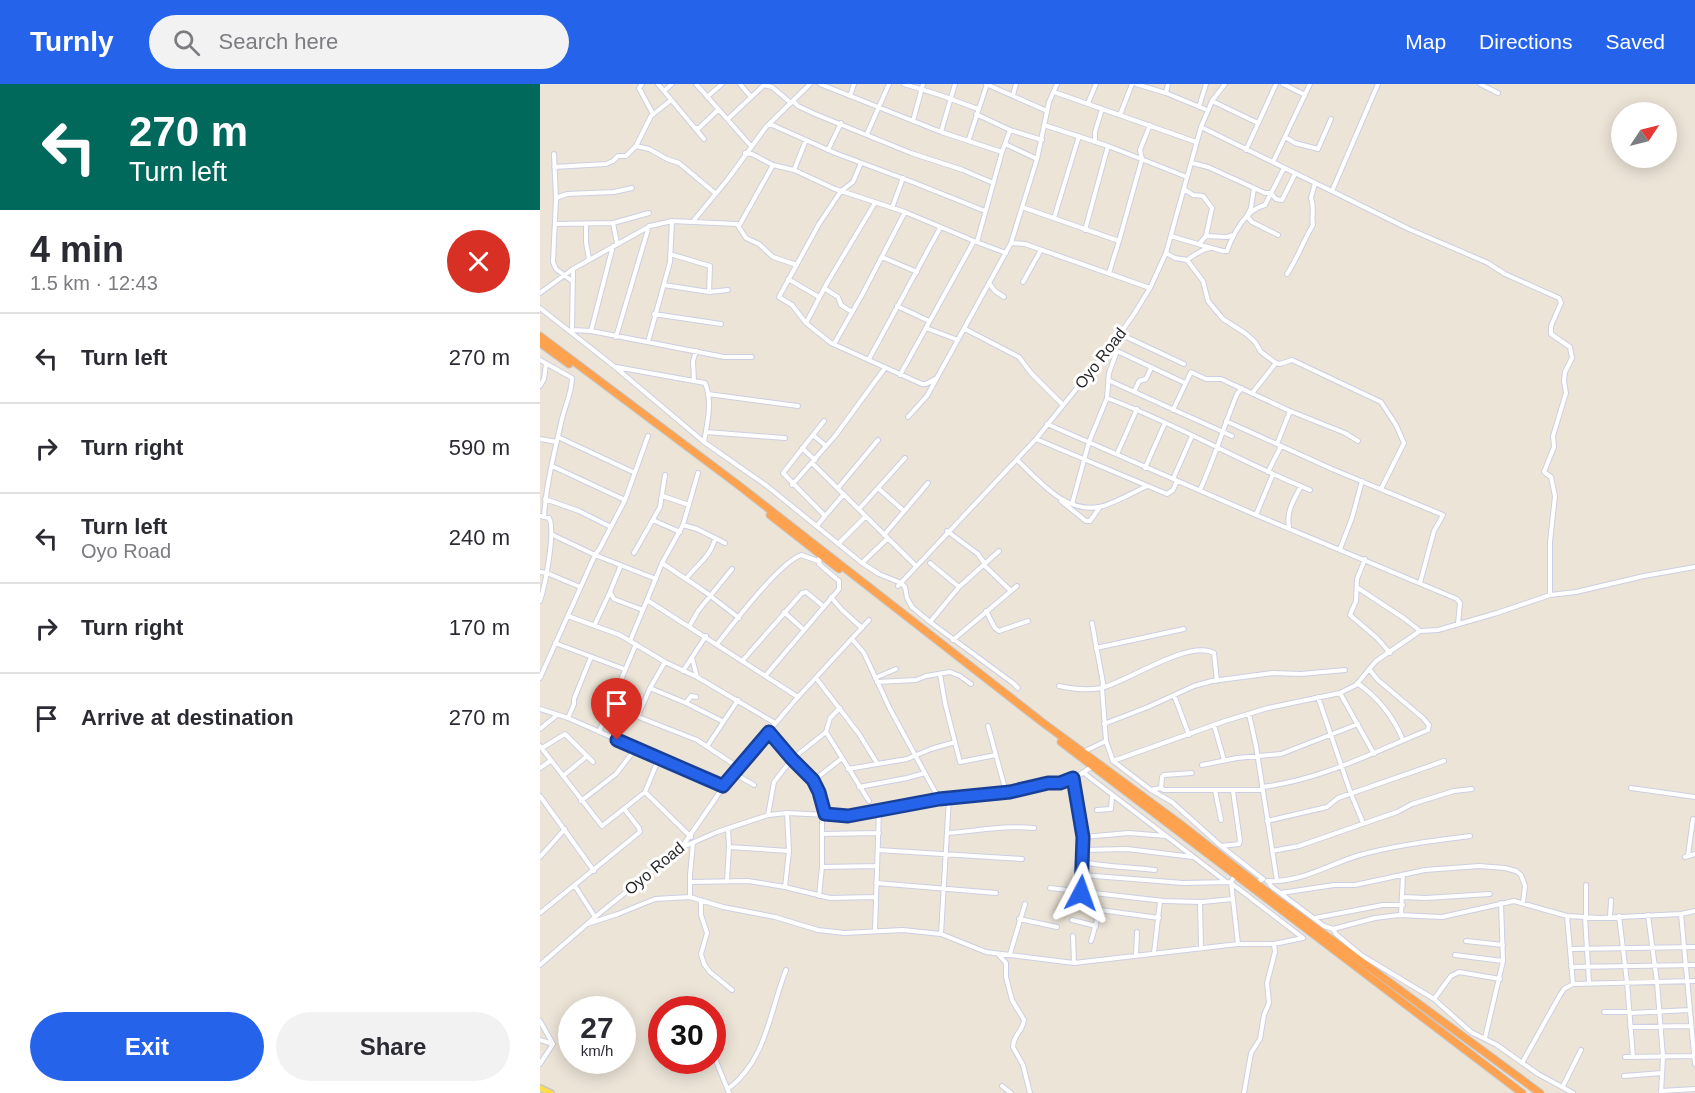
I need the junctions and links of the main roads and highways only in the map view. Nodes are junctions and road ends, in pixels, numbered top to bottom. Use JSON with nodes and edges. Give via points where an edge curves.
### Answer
{"nodes":[{"id":1,"x":540,"y":336,"type":"edge"},
{"id":2,"x":540,"y":343,"type":"edge"},
{"id":3,"x":1041,"y":723,"type":"junction"},
{"id":4,"x":540,"y":1088,"type":"edge"},
{"id":5,"x":551,"y":1093,"type":"edge"},
{"id":6,"x":1522,"y":1093,"type":"edge"},
{"id":7,"x":1540,"y":1093,"type":"edge"}],
"edges":[{"from":1,"to":3,"type":"highway","via":[[737,484]]},
{"from":2,"to":3,"type":"highway"},
{"from":3,"to":6,"type":"highway"},
{"from":3,"to":7,"type":"highway","via":[[1262,881]]},
{"from":4,"to":5,"type":"main road"}]}
